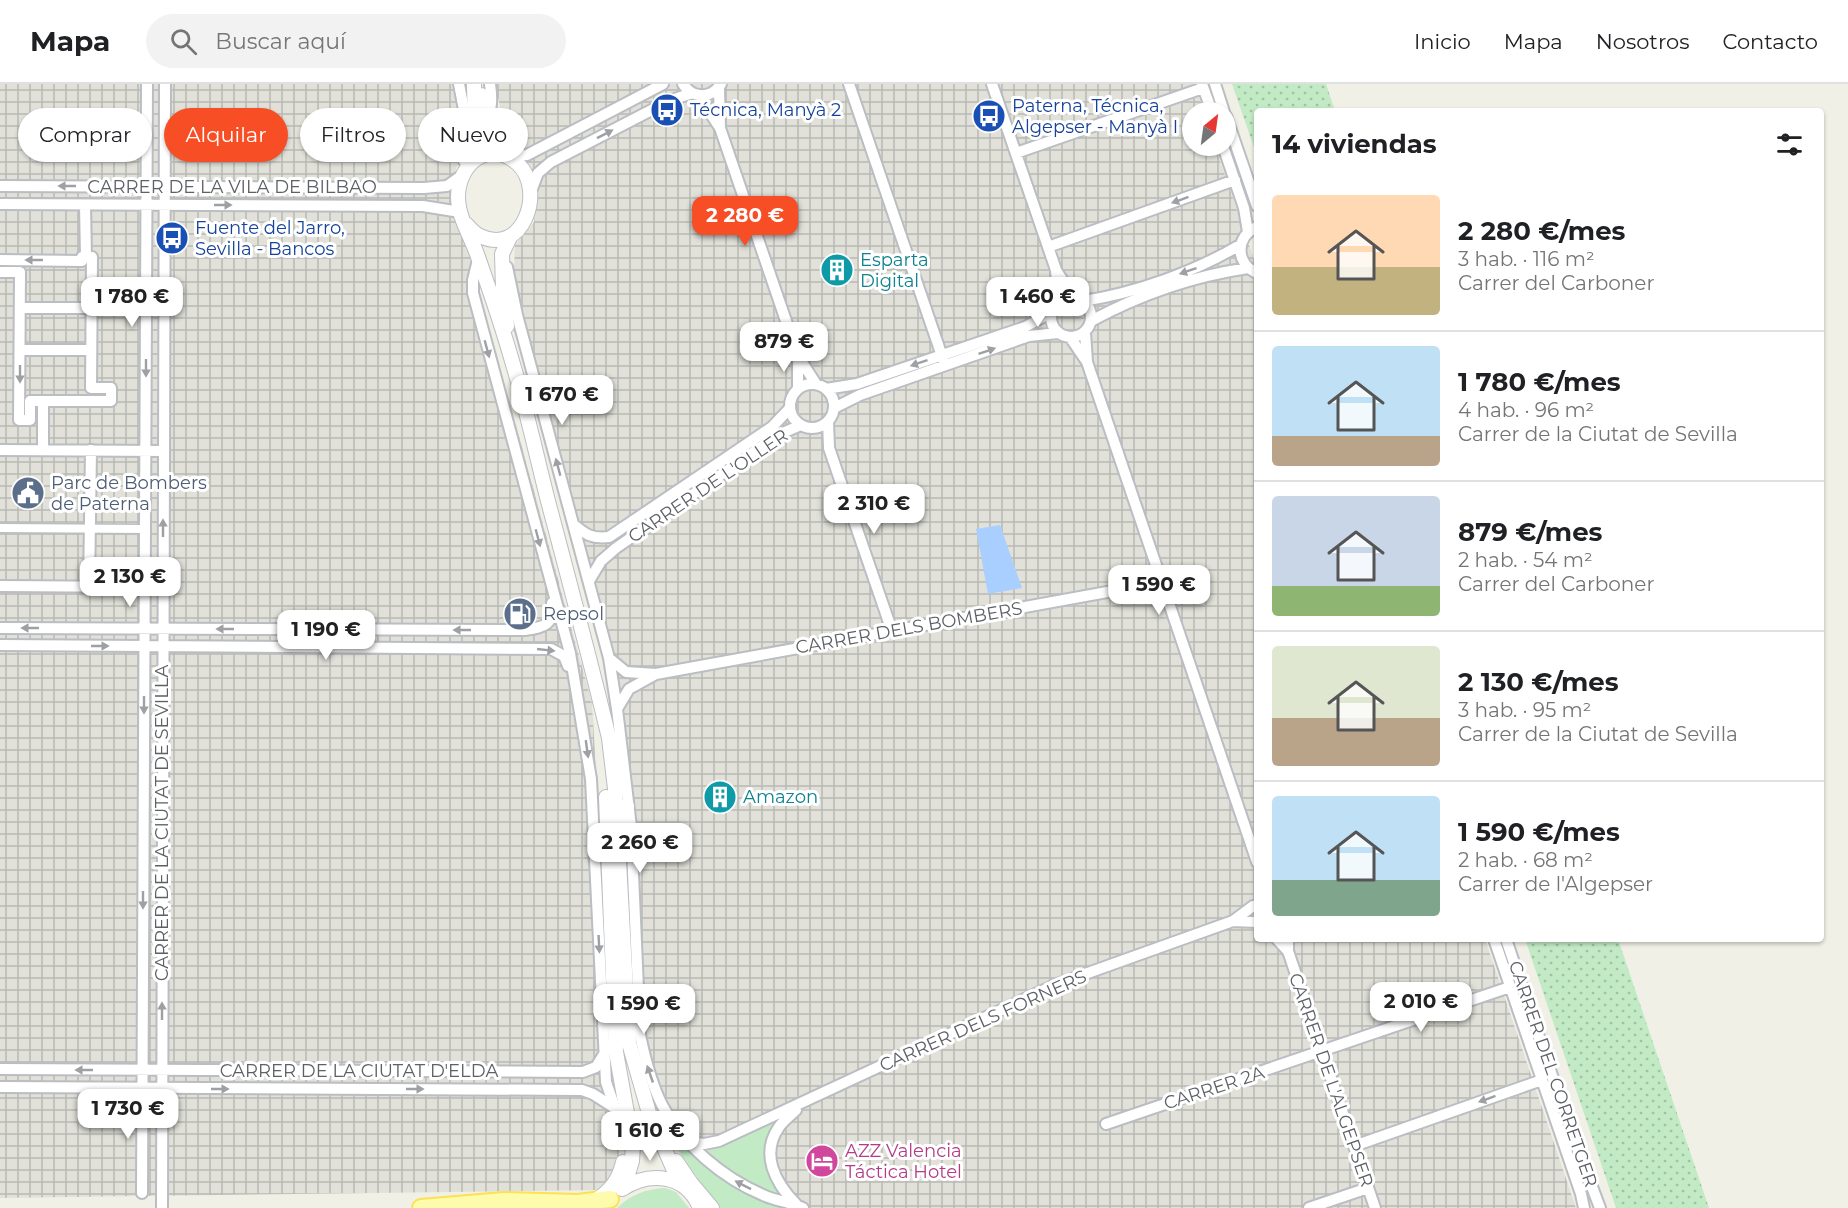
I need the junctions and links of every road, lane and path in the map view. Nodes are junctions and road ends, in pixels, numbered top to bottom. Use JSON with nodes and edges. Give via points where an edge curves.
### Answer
{"nodes":[{"id":1,"x":147,"y":84,"type":"edge"},
{"id":2,"x":165,"y":84,"type":"edge"},
{"id":3,"x":459,"y":84,"type":"edge"},
{"id":4,"x":476,"y":84,"type":"edge"},
{"id":5,"x":490,"y":84,"type":"edge"},
{"id":6,"x":663,"y":84,"type":"edge"},
{"id":7,"x":683,"y":84,"type":"edge"},
{"id":8,"x":849,"y":84,"type":"edge"},
{"id":9,"x":992,"y":84,"type":"edge"},
{"id":10,"x":1215,"y":84,"type":"edge"},
{"id":11,"x":720,"y":86,"type":"edge"},
{"id":12,"x":1203,"y":86,"type":"edge"},
{"id":13,"x":696,"y":94,"type":"junction"},
{"id":14,"x":1209,"y":102,"type":"edge"},
{"id":15,"x":1221,"y":102,"type":"edge"},
{"id":16,"x":482,"y":108,"type":"edge"},
{"id":17,"x":491,"y":108,"type":"edge"},
{"id":18,"x":720,"y":128,"type":"junction"},
{"id":19,"x":1236,"y":146,"type":"edge"},
{"id":20,"x":528,"y":153,"type":"edge"},
{"id":21,"x":1016,"y":153,"type":"junction"},
{"id":22,"x":1227,"y":156,"type":"edge"},
{"id":23,"x":473,"y":162,"type":"edge"},
{"id":24,"x":514,"y":162,"type":"edge"},
{"id":25,"x":465,"y":171,"type":"junction"},
{"id":26,"x":1235,"y":180,"type":"junction"},
{"id":27,"x":0,"y":186,"type":"edge"},
{"id":28,"x":146,"y":187,"type":"junction"},
{"id":29,"x":165,"y":187,"type":"junction"},
{"id":30,"x":530,"y":194,"type":"junction"},
{"id":31,"x":1254,"y":197,"type":"edge"},
{"id":32,"x":0,"y":204,"type":"edge"},
{"id":33,"x":85,"y":205,"type":"junction"},
{"id":34,"x":146,"y":205,"type":"junction"},
{"id":35,"x":165,"y":205,"type":"junction"},
{"id":36,"x":463,"y":218,"type":"junction"},
{"id":37,"x":1252,"y":229,"type":"edge"},
{"id":38,"x":512,"y":235,"type":"junction"},
{"id":39,"x":1240,"y":245,"type":"junction"},
{"id":40,"x":1048,"y":247,"type":"junction"},
{"id":41,"x":86,"y":256,"type":"junction"},
{"id":42,"x":478,"y":256,"type":"junction"},
{"id":43,"x":0,"y":260,"type":"edge"},
{"id":44,"x":1056,"y":270,"type":"junction"},
{"id":45,"x":1252,"y":271,"type":"edge"},
{"id":46,"x":0,"y":272,"type":"edge"},
{"id":47,"x":1078,"y":299,"type":"junction"},
{"id":48,"x":1058,"y":301,"type":"junction"},
{"id":49,"x":20,"y":308,"type":"junction"},
{"id":50,"x":92,"y":308,"type":"junction"},
{"id":51,"x":1052,"y":312,"type":"junction"},
{"id":52,"x":1091,"y":321,"type":"junction"},
{"id":53,"x":1085,"y":332,"type":"junction"},
{"id":54,"x":1058,"y":333,"type":"junction"},
{"id":55,"x":1070,"y":337,"type":"junction"},
{"id":56,"x":20,"y":350,"type":"junction"},
{"id":57,"x":91,"y":350,"type":"junction"},
{"id":58,"x":798,"y":356,"type":"junction"},
{"id":59,"x":943,"y":360,"type":"junction"},
{"id":60,"x":512,"y":361,"type":"junction"},
{"id":61,"x":1087,"y":362,"type":"junction"},
{"id":62,"x":821,"y":387,"type":"junction"},
{"id":63,"x":798,"y":389,"type":"junction"},
{"id":64,"x":43,"y":401,"type":"junction"},
{"id":65,"x":790,"y":408,"type":"junction"},
{"id":66,"x":834,"y":408,"type":"junction"},
{"id":67,"x":828,"y":421,"type":"junction"},
{"id":68,"x":806,"y":427,"type":"junction"},
{"id":69,"x":829,"y":448,"type":"junction"},
{"id":70,"x":0,"y":450,"type":"edge"},
{"id":71,"x":42,"y":450,"type":"junction"},
{"id":72,"x":91,"y":450,"type":"junction"},
{"id":73,"x":145,"y":451,"type":"junction"},
{"id":74,"x":164,"y":451,"type":"junction"},
{"id":75,"x":573,"y":524,"type":"junction"},
{"id":76,"x":0,"y":528,"type":"edge"},
{"id":77,"x":90,"y":529,"type":"junction"},
{"id":78,"x":145,"y":529,"type":"junction"},
{"id":79,"x":609,"y":537,"type":"junction"},
{"id":80,"x":616,"y":548,"type":"junction"},
{"id":81,"x":589,"y":581,"type":"junction"},
{"id":82,"x":1162,"y":582,"type":"junction"},
{"id":83,"x":0,"y":586,"type":"edge"},
{"id":84,"x":89,"y":586,"type":"junction"},
{"id":85,"x":145,"y":587,"type":"junction"},
{"id":86,"x":552,"y":590,"type":"junction"},
{"id":87,"x":0,"y":628,"type":"edge"},
{"id":88,"x":144,"y":628,"type":"junction"},
{"id":89,"x":163,"y":628,"type":"junction"},
{"id":90,"x":490,"y":630,"type":"junction"},
{"id":91,"x":892,"y":632,"type":"junction"},
{"id":92,"x":0,"y":645,"type":"edge"},
{"id":93,"x":144,"y":646,"type":"junction"},
{"id":94,"x":163,"y":646,"type":"junction"},
{"id":95,"x":489,"y":648,"type":"junction"},
{"id":96,"x":609,"y":658,"type":"junction"},
{"id":97,"x":656,"y":674,"type":"junction"},
{"id":98,"x":577,"y":692,"type":"junction"},
{"id":99,"x":600,"y":699,"type":"junction"},
{"id":100,"x":617,"y":709,"type":"junction"},
{"id":101,"x":627,"y":806,"type":"junction"},
{"id":102,"x":1254,"y":853,"type":"edge"},
{"id":103,"x":1254,"y":903,"type":"edge"},
{"id":104,"x":1254,"y":920,"type":"edge"},
{"id":105,"x":1233,"y":921,"type":"junction"},
{"id":106,"x":624,"y":942,"type":"junction"},
{"id":107,"x":1280,"y":942,"type":"edge"},
{"id":108,"x":1288,"y":942,"type":"edge"},
{"id":109,"x":1495,"y":942,"type":"edge"},
{"id":110,"x":1507,"y":942,"type":"edge"},
{"id":111,"x":1288,"y":951,"type":"junction"},
{"id":112,"x":1510,"y":987,"type":"junction"},
{"id":113,"x":1322,"y":1052,"type":"junction"},
{"id":114,"x":604,"y":1054,"type":"junction"},
{"id":115,"x":0,"y":1069,"type":"edge"},
{"id":116,"x":143,"y":1070,"type":"junction"},
{"id":117,"x":161,"y":1070,"type":"junction"},
{"id":118,"x":574,"y":1072,"type":"junction"},
{"id":119,"x":1542,"y":1080,"type":"junction"},
{"id":120,"x":0,"y":1087,"type":"edge"},
{"id":121,"x":143,"y":1088,"type":"junction"},
{"id":122,"x":161,"y":1088,"type":"junction"},
{"id":123,"x":574,"y":1090,"type":"junction"},
{"id":124,"x":804,"y":1103,"type":"junction"},
{"id":125,"x":615,"y":1108,"type":"junction"},
{"id":126,"x":627,"y":1121,"type":"junction"},
{"id":127,"x":1106,"y":1124,"type":"dead end"},
{"id":128,"x":657,"y":1131,"type":"junction"},
{"id":129,"x":689,"y":1142,"type":"junction"},
{"id":130,"x":1354,"y":1146,"type":"junction"},
{"id":131,"x":679,"y":1182,"type":"junction"},
{"id":132,"x":624,"y":1188,"type":"junction"},
{"id":133,"x":1368,"y":1188,"type":"junction"},
{"id":134,"x":142,"y":1193,"type":"dead end"},
{"id":135,"x":603,"y":1203,"type":"edge"},
{"id":136,"x":800,"y":1207,"type":"edge"},
{"id":137,"x":162,"y":1208,"type":"edge"},
{"id":138,"x":422,"y":1208,"type":"edge"},
{"id":139,"x":700,"y":1208,"type":"edge"},
{"id":140,"x":712,"y":1208,"type":"edge"},
{"id":141,"x":1309,"y":1208,"type":"edge"},
{"id":142,"x":1375,"y":1208,"type":"edge"},
{"id":143,"x":1584,"y":1208,"type":"edge"},
{"id":144,"x":1600,"y":1208,"type":"edge"}],
"edges":[{"from":1,"to":28,"type":"street","name":"CARRER DE LA CIUTAT DE SEVILLA"},
{"from":2,"to":29,"type":"street","name":"CARRER DE LA CIUTAT DE SEVILLA"},
{"from":3,"to":25,"type":"street","via":[[465,115]]},
{"from":4,"to":16,"type":"street"},
{"from":4,"to":25,"type":"street","via":[[475,130]]},
{"from":5,"to":17,"type":"street"},
{"from":6,"to":20,"type":"street"},
{"from":7,"to":13,"type":"street"},
{"from":8,"to":59,"type":"street"},
{"from":9,"to":21,"type":"street"},
{"from":10,"to":15,"type":"street"},
{"from":11,"to":13,"type":"street","via":[[706,96]]},
{"from":11,"to":18,"type":"street"},
{"from":12,"to":14,"type":"street"},
{"from":12,"to":21,"type":"street"},
{"from":13,"to":18,"type":"street"},
{"from":30,"to":13,"type":"street","one_way":true,"via":[[538,173],[551,162],[669,101]]},
{"from":18,"to":58,"type":"street"},
{"from":19,"to":31,"type":"street"},
{"from":21,"to":40,"type":"street"},
{"from":22,"to":26,"type":"street"},
{"from":23,"to":25,"type":"street"},
{"from":24,"to":30,"type":"street","via":[[526,176]]},
{"from":25,"to":29,"type":"street","name":"CARRER DE LA VILA DE BILBAO","via":[[447,186],[424,188]]},
{"from":25,"to":36,"type":"street","via":[[458,198]]},
{"from":26,"to":37,"type":"street"},
{"from":26,"to":40,"type":"street","one_way":true},
{"from":28,"to":27,"type":"street","name":"CARRER DE LA VILA DE BILBAO","one_way":true},
{"from":28,"to":29,"type":"street","name":"CARRER DE LA VILA DE BILBAO"},
{"from":28,"to":34,"type":"street","name":"CARRER DE LA CIUTAT DE SEVILLA"},
{"from":29,"to":35,"type":"street","name":"CARRER DE LA CIUTAT DE SEVILLA"},
{"from":30,"to":38,"type":"street","via":[[528,214]]},
{"from":32,"to":33,"type":"street","name":"CARRER DE LA VILA DE BILBAO"},
{"from":33,"to":34,"type":"street","name":"CARRER DE LA VILA DE BILBAO"},
{"from":33,"to":41,"type":"street"},
{"from":34,"to":35,"type":"street","name":"CARRER DE LA VILA DE BILBAO"},
{"from":34,"to":73,"type":"street","name":"CARRER DE LA CIUTAT DE SEVILLA","one_way":true},
{"from":35,"to":36,"type":"street","name":"CARRER DE LA VILA DE BILBAO","one_way":true,"via":[[423,206]]},
{"from":35,"to":74,"type":"street","name":"CARRER DE LA CIUTAT DE SEVILLA"},
{"from":36,"to":38,"type":"street","via":[[479,236],[495,240]]},
{"from":36,"to":42,"type":"street"},
{"from":37,"to":39,"type":"street"},
{"from":38,"to":60,"type":"street","via":[[502,254]]},
{"from":75,"to":38,"type":"street","one_way":true,"via":[[506,264]]},
{"from":39,"to":45,"type":"street","via":[[1243,261]]},
{"from":39,"to":47,"type":"street","one_way":true,"via":[[1211,262],[1114,296]]},
{"from":40,"to":44,"type":"street"},
{"from":41,"to":43,"type":"street","one_way":true,"via":[[82,256],[82,261]]},
{"from":41,"to":50,"type":"street","via":[[92,256]]},
{"from":42,"to":60,"type":"street"},
{"from":42,"to":86,"type":"street","one_way":true,"via":[[473,293]]},
{"from":44,"to":47,"type":"street"},
{"from":44,"to":48,"type":"street"},
{"from":45,"to":52,"type":"street","via":[[1214,273],[1118,306]]},
{"from":46,"to":49,"type":"street","via":[[20,272]]},
{"from":47,"to":48,"type":"street"},
{"from":47,"to":52,"type":"street","via":[[1090,310]]},
{"from":48,"to":51,"type":"street"},
{"from":49,"to":50,"type":"street"},
{"from":49,"to":56,"type":"street"},
{"from":50,"to":57,"type":"street"},
{"from":51,"to":54,"type":"street","via":[[1052,323]]},
{"from":51,"to":59,"type":"street"},
{"from":52,"to":53,"type":"street"},
{"from":53,"to":55,"type":"street"},
{"from":53,"to":61,"type":"street"},
{"from":54,"to":55,"type":"street"},
{"from":59,"to":54,"type":"street","one_way":true,"via":[[1029,336]]},
{"from":55,"to":61,"type":"street"},
{"from":56,"to":57,"type":"street"},
{"from":56,"to":64,"type":"street","one_way":true,"via":[[20,420],[30,420],[30,401]]},
{"from":57,"to":64,"type":"street","via":[[91,388],[111,388],[111,401]]},
{"from":58,"to":62,"type":"street"},
{"from":58,"to":63,"type":"street"},
{"from":59,"to":62,"type":"street","one_way":true,"via":[[857,384]]},
{"from":59,"to":66,"type":"street"},
{"from":60,"to":99,"type":"street"},
{"from":61,"to":82,"type":"street"},
{"from":62,"to":63,"type":"street"},
{"from":62,"to":66,"type":"street","via":[[831,394]]},
{"from":63,"to":65,"type":"street"},
{"from":64,"to":71,"type":"street"},
{"from":65,"to":68,"type":"street"},
{"from":65,"to":79,"type":"street","name":"CARRER DE L'OLLER","via":[[772,427]]},
{"from":66,"to":67,"type":"street"},
{"from":67,"to":68,"type":"street"},
{"from":67,"to":69,"type":"street"},
{"from":68,"to":69,"type":"street"},
{"from":68,"to":80,"type":"street","name":"CARRER DE L'OLLER","via":[[778,435]]},
{"from":69,"to":91,"type":"street"},
{"from":70,"to":71,"type":"street"},
{"from":71,"to":72,"type":"street"},
{"from":72,"to":73,"type":"street"},
{"from":72,"to":77,"type":"street"},
{"from":73,"to":74,"type":"street"},
{"from":73,"to":78,"type":"street","name":"CARRER DE LA CIUTAT DE SEVILLA"},
{"from":89,"to":74,"type":"street","name":"CARRER DE LA CIUTAT DE SEVILLA","one_way":true},
{"from":75,"to":79,"type":"street","name":"CARRER DE L'OLLER","via":[[586,535]]},
{"from":75,"to":81,"type":"street"},
{"from":76,"to":77,"type":"street"},
{"from":77,"to":78,"type":"street"},
{"from":77,"to":84,"type":"street"},
{"from":78,"to":85,"type":"street","name":"CARRER DE LA CIUTAT DE SEVILLA"},
{"from":79,"to":80,"type":"street","name":"CARRER DE L'OLLER"},
{"from":80,"to":81,"type":"street","name":"CARRER DE L'OLLER","via":[[601,561]]},
{"from":81,"to":96,"type":"street"},
{"from":82,"to":91,"type":"street","name":"CARRER DELS BOMBERS"},
{"from":82,"to":102,"type":"street"},
{"from":83,"to":84,"type":"street"},
{"from":84,"to":85,"type":"street"},
{"from":85,"to":88,"type":"street","name":"CARRER DE LA CIUTAT DE SEVILLA"},
{"from":86,"to":90,"type":"street","via":[[553,613],[549,623],[525,630]]},
{"from":86,"to":98,"type":"street"},
{"from":88,"to":87,"type":"street","one_way":true},
{"from":88,"to":89,"type":"street"},
{"from":88,"to":93,"type":"street","name":"CARRER DE LA CIUTAT DE SEVILLA"},
{"from":90,"to":89,"type":"street","one_way":true},
{"from":89,"to":94,"type":"street","name":"CARRER DE LA CIUTAT DE SEVILLA"},
{"from":90,"to":95,"type":"street"},
{"from":91,"to":97,"type":"street","name":"CARRER DELS BOMBERS"},
{"from":92,"to":93,"type":"street","one_way":true},
{"from":93,"to":94,"type":"street"},
{"from":93,"to":116,"type":"street","name":"CARRER DE LA CIUTAT DE SEVILLA","one_way":true},
{"from":94,"to":95,"type":"street"},
{"from":117,"to":94,"type":"street","name":"CARRER DE LA CIUTAT DE SEVILLA","one_way":true},
{"from":95,"to":98,"type":"street","one_way":true,"via":[[558,651],[564,656]]},
{"from":96,"to":97,"type":"street","name":"CARRER DELS BOMBERS","via":[[626,672]]},
{"from":96,"to":100,"type":"street"},
{"from":97,"to":100,"type":"street","name":"CARRER DELS BOMBERS","via":[[629,689]]},
{"from":98,"to":114,"type":"street","one_way":true,"via":[[591,779]]},
{"from":99,"to":106,"type":"street","via":[[615,789]]},
{"from":99,"to":126,"type":"street","via":[[616,1052]]},
{"from":100,"to":101,"type":"street"},
{"from":101,"to":106,"type":"street"},
{"from":129,"to":101,"type":"street","one_way":true,"via":[[663,1107],[640,1035]]},
{"from":103,"to":105,"type":"street","name":"CARRER DELS FORNERS"},
{"from":104,"to":105,"type":"street","name":"CARRER DELS FORNERS"},
{"from":105,"to":124,"type":"street","name":"CARRER DELS FORNERS","via":[[1057,984]]},
{"from":106,"to":128,"type":"street","via":[[629,1043]]},
{"from":107,"to":111,"type":"street"},
{"from":108,"to":111,"type":"street"},
{"from":109,"to":112,"type":"street","name":"CARRER DEL CORRETGER"},
{"from":110,"to":144,"type":"street","name":"CARRER DEL CORRETGER"},
{"from":111,"to":113,"type":"street","name":"CARRER DE L'ALGEPSER"},
{"from":112,"to":113,"type":"street","name":"CARRER 2A"},
{"from":112,"to":119,"type":"street","name":"CARRER DEL CORRETGER"},
{"from":113,"to":127,"type":"street","name":"CARRER 2A"},
{"from":113,"to":130,"type":"street","name":"CARRER DE L'ALGEPSER"},
{"from":114,"to":118,"type":"street","name":"CARRER DE LA CIUTAT D'ELDA","via":[[596,1067]]},
{"from":114,"to":125,"type":"street","via":[[606,1082]]},
{"from":116,"to":115,"type":"street","name":"CARRER DE LA CIUTAT D'ELDA","one_way":true},
{"from":116,"to":117,"type":"street","name":"CARRER DE LA CIUTAT D'ELDA"},
{"from":116,"to":121,"type":"street","name":"CARRER DE LA CIUTAT DE SEVILLA"},
{"from":117,"to":118,"type":"street","name":"CARRER DE LA CIUTAT D'ELDA"},
{"from":117,"to":122,"type":"street","name":"CARRER DE LA CIUTAT DE SEVILLA"},
{"from":118,"to":123,"type":"street"},
{"from":119,"to":130,"type":"street","one_way":true},
{"from":119,"to":143,"type":"street","name":"CARRER DEL CORRETGER"},
{"from":120,"to":121,"type":"street","name":"CARRER DE LA CIUTAT D'ELDA"},
{"from":121,"to":122,"type":"street","name":"CARRER DE LA CIUTAT D'ELDA"},
{"from":121,"to":134,"type":"street","name":"CARRER DE LA CIUTAT DE SEVILLA"},
{"from":122,"to":123,"type":"street","name":"CARRER DE LA CIUTAT D'ELDA","one_way":true},
{"from":122,"to":137,"type":"street","name":"CARRER DE LA CIUTAT DE SEVILLA"},
{"from":123,"to":125,"type":"street","name":"CARRER DE LA CIUTAT D'ELDA","via":[[593,1094]]},
{"from":124,"to":129,"type":"street","name":"CARRER DELS FORNERS","via":[[719,1141]]},
{"from":124,"to":136,"type":"street","name":"CARRER DELS FORNERS","via":[[779,1126],[770,1151],[774,1175]]},
{"from":125,"to":126,"type":"street"},
{"from":126,"to":132,"type":"street","via":[[633,1146]]},
{"from":126,"to":135,"type":"street","via":[[626,1153],[620,1176]]},
{"from":128,"to":131,"type":"street"},
{"from":128,"to":140,"type":"street"},
{"from":136,"to":129,"type":"street","one_way":true,"via":[[731,1179]]},
{"from":130,"to":133,"type":"street","name":"CARRER DE L'ALGEPSER"},
{"from":131,"to":132,"type":"street","via":[[650,1178]]},
{"from":131,"to":139,"type":"street"},
{"from":132,"to":135,"type":"street"},
{"from":133,"to":141,"type":"street"},
{"from":133,"to":142,"type":"street","name":"CARRER DE L'ALGEPSER"},
{"from":135,"to":138,"type":"main road","via":[[504,1201]]}]}
